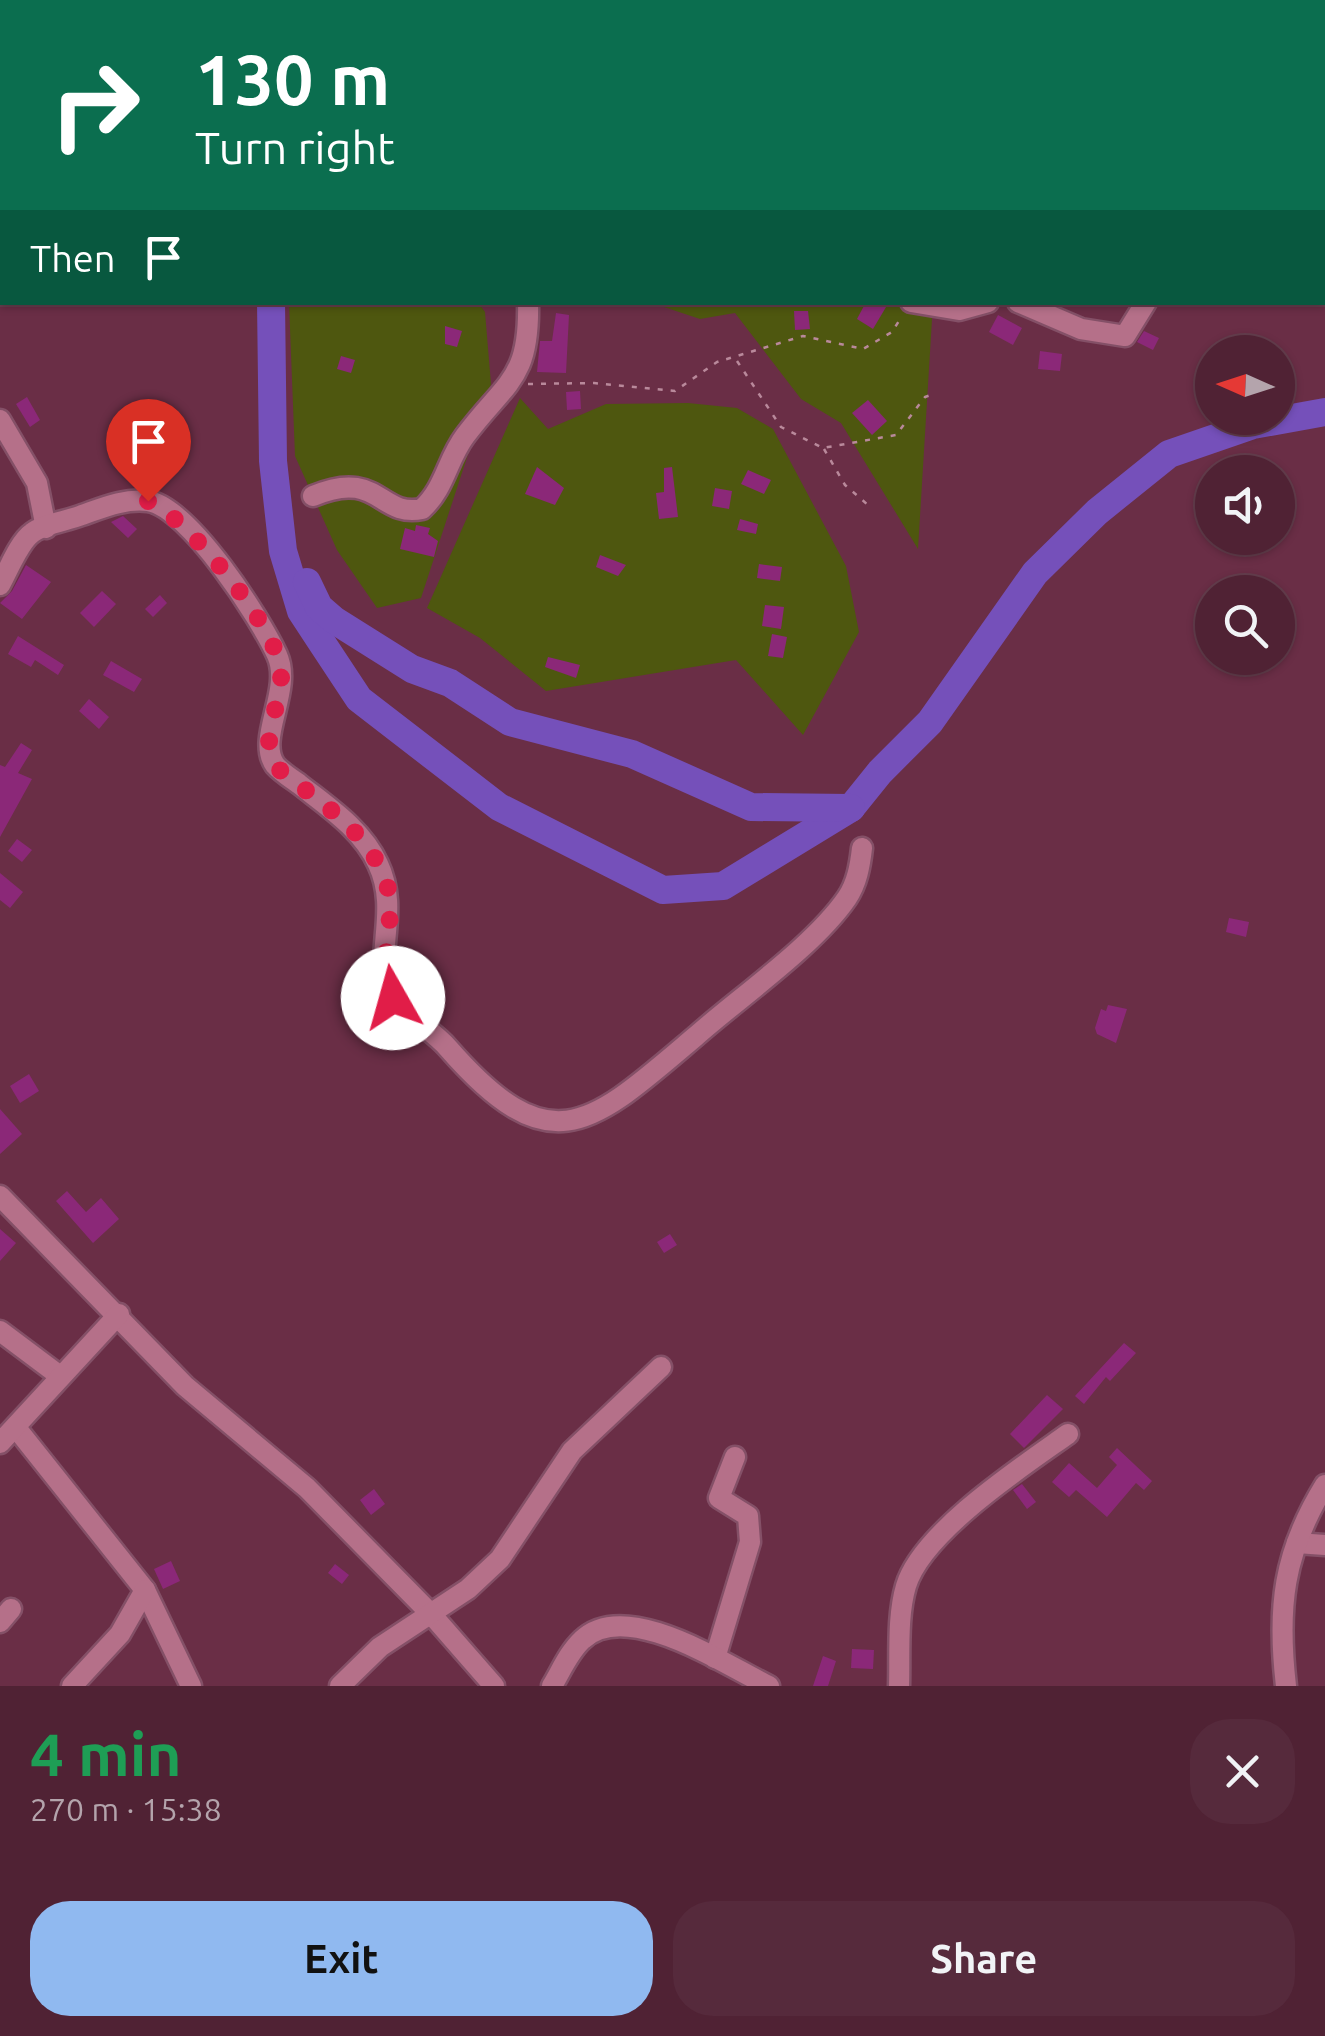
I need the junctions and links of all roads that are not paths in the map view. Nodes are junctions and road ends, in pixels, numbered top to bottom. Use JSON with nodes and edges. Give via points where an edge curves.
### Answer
{"nodes":[{"id":1,"x":528,"y":305,"type":"edge"},
{"id":2,"x":925,"y":305,"type":"edge"},
{"id":3,"x":977,"y":305,"type":"edge"},
{"id":4,"x":1025,"y":305,"type":"edge"},
{"id":5,"x":1144,"y":305,"type":"edge"},
{"id":6,"x":0,"y":420,"type":"edge"},
{"id":7,"x":313,"y":496,"type":"dead end"},
{"id":8,"x":46,"y":528,"type":"junction"},
{"id":9,"x":0,"y":584,"type":"edge"},
{"id":10,"x":862,"y":848,"type":"dead end"},
{"id":11,"x":0,"y":1196,"type":"edge"},
{"id":12,"x":119,"y":1314,"type":"junction"},
{"id":13,"x":0,"y":1331,"type":"edge"},
{"id":14,"x":661,"y":1367,"type":"dead end"},
{"id":15,"x":60,"y":1376,"type":"junction"},
{"id":16,"x":17,"y":1428,"type":"junction"},
{"id":17,"x":1068,"y":1434,"type":"dead end"},
{"id":18,"x":0,"y":1443,"type":"edge"},
{"id":19,"x":735,"y":1457,"type":"dead end"},
{"id":20,"x":1325,"y":1484,"type":"edge"},
{"id":21,"x":1297,"y":1542,"type":"junction"},
{"id":22,"x":1325,"y":1545,"type":"edge"},
{"id":23,"x":145,"y":1590,"type":"junction"},
{"id":24,"x":432,"y":1615,"type":"junction"},
{"id":25,"x":715,"y":1658,"type":"junction"},
{"id":26,"x":72,"y":1686,"type":"edge"},
{"id":27,"x":190,"y":1686,"type":"edge"},
{"id":28,"x":340,"y":1686,"type":"edge"},
{"id":29,"x":494,"y":1686,"type":"edge"},
{"id":30,"x":552,"y":1686,"type":"edge"},
{"id":31,"x":769,"y":1686,"type":"edge"},
{"id":32,"x":899,"y":1686,"type":"edge"},
{"id":33,"x":1286,"y":1686,"type":"edge"}],
"edges":[{"from":1,"to":7,"type":"street","via":[[528,348],[510,384],[462,438],[434,498],[422,509],[399,508],[358,486],[341,484]]},
{"from":2,"to":3,"type":"street","via":[[959,310]]},
{"from":4,"to":5,"type":"street","via":[[1081,329],[1125,336]]},
{"from":6,"to":8,"type":"street","via":[[38,483]]},
{"from":8,"to":9,"type":"street","via":[[31,533]]},
{"from":8,"to":10,"type":"street","via":[[113,504],[148,501],[189,528],[235,587],[281,667],[268,742],[274,764],[350,825],[384,876],[390,910],[386,974],[393,998],[434,1030],[481,1085],[533,1120],[591,1115],[653,1072],[847,899]]},
{"from":11,"to":12,"type":"street"},
{"from":12,"to":15,"type":"street"},
{"from":12,"to":24,"type":"street","via":[[185,1386],[307,1488]]},
{"from":13,"to":15,"type":"street"},
{"from":14,"to":24,"type":"street","via":[[572,1451],[500,1558]]},
{"from":15,"to":16,"type":"street"},
{"from":16,"to":18,"type":"street"},
{"from":16,"to":23,"type":"street"},
{"from":17,"to":32,"type":"street","via":[[999,1482],[914,1568],[905,1587]]},
{"from":19,"to":25,"type":"street","via":[[719,1498],[748,1516],[750,1542]]},
{"from":20,"to":21,"type":"street"},
{"from":21,"to":22,"type":"street"},
{"from":21,"to":33,"type":"street","via":[[1280,1604]]},
{"from":23,"to":26,"type":"street","via":[[120,1634]]},
{"from":23,"to":27,"type":"street"},
{"from":24,"to":28,"type":"street","via":[[380,1647]]},
{"from":24,"to":29,"type":"street"},
{"from":25,"to":30,"type":"street","via":[[668,1636],[611,1628],[582,1640]]},
{"from":25,"to":31,"type":"street"}]}
